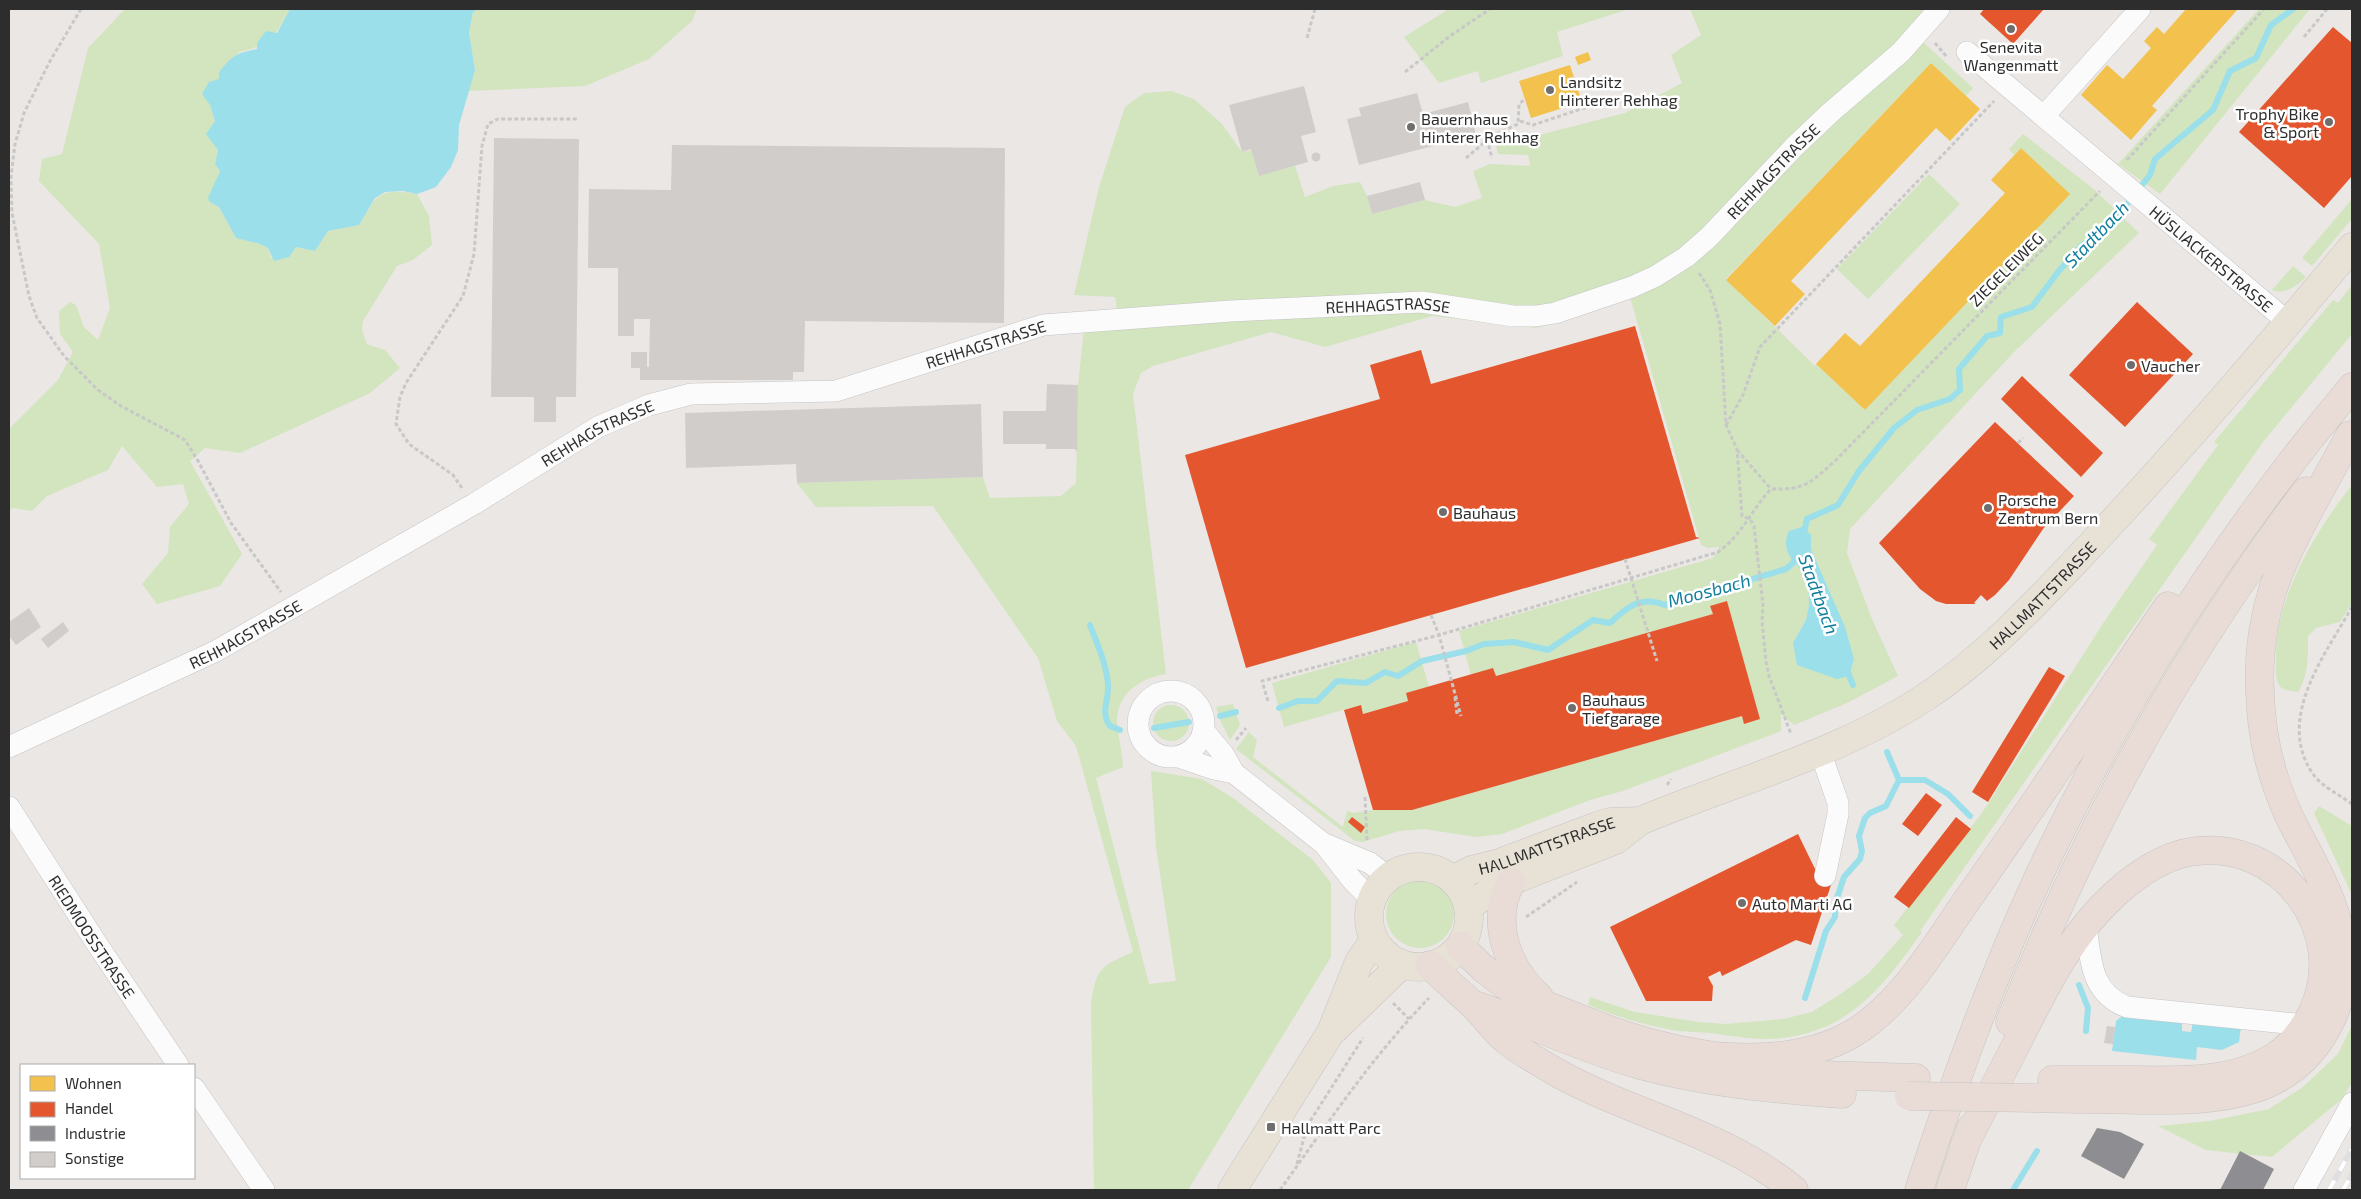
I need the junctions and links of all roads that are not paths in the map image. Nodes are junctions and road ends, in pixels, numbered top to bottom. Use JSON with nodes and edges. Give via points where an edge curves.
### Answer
{"nodes":[{"id":1,"x":1939,"y":9,"type":"edge"},
{"id":2,"x":2140,"y":9,"type":"edge"},
{"id":3,"x":1967,"y":52,"type":"dead end"},
{"id":4,"x":2044,"y":116,"type":"junction"},
{"id":5,"x":2352,"y":247,"type":"edge"},
{"id":6,"x":2289,"y":323,"type":"junction"},
{"id":7,"x":2352,"y":387,"type":"edge"},
{"id":8,"x":2351,"y":434,"type":"edge"},
{"id":9,"x":2294,"y":459,"type":"junction"},
{"id":10,"x":1204,"y":731,"type":"junction"},
{"id":11,"x":9,"y":747,"type":"edge"},
{"id":12,"x":1820,"y":751,"type":"junction"},
{"id":13,"x":1179,"y":757,"type":"junction"},
{"id":14,"x":1234,"y":773,"type":"junction"},
{"id":15,"x":9,"y":807,"type":"edge"},
{"id":16,"x":1640,"y":821,"type":"junction"},
{"id":17,"x":1324,"y":844,"type":"junction"},
{"id":18,"x":1825,"y":876,"type":"dead end"},
{"id":19,"x":1388,"y":877,"type":"junction"},
{"id":20,"x":1454,"y":879,"type":"junction"},
{"id":21,"x":1511,"y":882,"type":"junction"},
{"id":22,"x":1372,"y":900,"type":"junction"},
{"id":23,"x":1468,"y":907,"type":"junction"},
{"id":24,"x":2086,"y":926,"type":"junction"},
{"id":25,"x":1374,"y":940,"type":"junction"},
{"id":26,"x":1460,"y":946,"type":"junction"},
{"id":27,"x":1402,"y":964,"type":"junction"},
{"id":28,"x":1430,"y":965,"type":"junction"},
{"id":29,"x":1472,"y":1004,"type":"junction"},
{"id":30,"x":1548,"y":1004,"type":"junction"},
{"id":31,"x":2305,"y":1025,"type":"junction"},
{"id":32,"x":1331,"y":1032,"type":"junction"},
{"id":33,"x":1714,"y":1056,"type":"junction"},
{"id":34,"x":177,"y":1064,"type":"edge"},
{"id":35,"x":1913,"y":1087,"type":"junction"},
{"id":36,"x":195,"y":1089,"type":"edge"},
{"id":37,"x":2039,"y":1089,"type":"junction"},
{"id":38,"x":2352,"y":1103,"type":"edge"},
{"id":39,"x":1964,"y":1146,"type":"junction"},
{"id":40,"x":264,"y":1190,"type":"edge"},
{"id":41,"x":1232,"y":1190,"type":"edge"},
{"id":42,"x":1794,"y":1190,"type":"edge"},
{"id":43,"x":1919,"y":1190,"type":"edge"},
{"id":44,"x":1950,"y":1190,"type":"edge"},
{"id":45,"x":2304,"y":1190,"type":"edge"}],
"edges":[{"from":1,"to":11,"type":"street","name":"REHHAGSTRASSE","via":[[1901,52],[1831,112],[1709,237],[1686,257],[1632,287],[1555,313],[1536,316],[1513,316],[1422,302],[1231,311],[1043,325],[836,391],[691,394],[649,405],[598,427],[474,504],[216,651]]},
{"from":2,"to":4,"type":"street"},
{"from":3,"to":4,"type":"street","name":"HÜSLIACKERSTRASSE"},
{"from":4,"to":6,"type":"street","name":"HÜSLIACKERSTRASSE"},
{"from":5,"to":6,"type":"main road","name":"HALLMATTSTRASSE"},
{"from":6,"to":12,"type":"main road","name":"HALLMATTSTRASSE","via":[[2163,468],[1994,642],[1962,671],[1917,702]]},
{"from":7,"to":9,"type":"highway"},
{"from":8,"to":37,"type":"highway","via":[[2273,589],[2260,673],[2261,713],[2270,764],[2290,818],[2330,899],[2342,940],[2342,983],[2329,1024],[2311,1051],[2288,1072],[2266,1085],[2234,1095],[2195,1100]]},
{"from":8,"to":39,"type":"highway","via":[[2283,521],[2229,598],[2132,758],[2038,950]]},
{"from":9,"to":33,"type":"highway","via":[[2242,502],[2187,577],[1982,878],[1892,1001],[1862,1027],[1826,1045],[1776,1056]]},
{"from":9,"to":43,"type":"highway","via":[[2185,613],[2137,690],[2085,784],[2037,880],[1990,990]]},
{"from":10,"to":13,"type":"street","via":[[1198,744]]},
{"from":10,"to":13,"type":"street","via":[[1200,709],[1182,693],[1164,692],[1147,701],[1138,718],[1139,736],[1144,745],[1157,755]]},
{"from":10,"to":14,"type":"street"},
{"from":12,"to":16,"type":"main road","name":"HALLMATTSTRASSE"},
{"from":12,"to":18,"type":"street","via":[[1838,803]]},
{"from":13,"to":14,"type":"street"},
{"from":14,"to":17,"type":"street"},
{"from":15,"to":34,"type":"street","name":"RIEDMOOSSTRASSE"},
{"from":16,"to":20,"type":"main road","name":"HALLMATTSTRASSE","via":[[1597,826],[1499,863],[1471,870]]},
{"from":16,"to":21,"type":"main road","name":"HALLMATTSTRASSE","via":[[1616,840]]},
{"from":17,"to":19,"type":"street","via":[[1370,863]]},
{"from":17,"to":22,"type":"street"},
{"from":19,"to":20,"type":"main road","via":[[1406,868],[1420,866],[1439,870]]},
{"from":19,"to":22,"type":"main road"},
{"from":20,"to":23,"type":"main road","name":"HALLMATTSTRASSE"},
{"from":21,"to":23,"type":"main road","name":"HALLMATTSTRASSE","via":[[1485,894]]},
{"from":21,"to":30,"type":"highway","via":[[1502,910],[1509,958],[1529,988]]},
{"from":22,"to":25,"type":"main road","via":[[1368,911]]},
{"from":23,"to":26,"type":"main road","name":"HALLMATTSTRASSE","via":[[1469,922]]},
{"from":24,"to":31,"type":"street","via":[[2092,969],[2100,988],[2113,1002],[2127,1007]]},
{"from":24,"to":31,"type":"highway","via":[[2129,882],[2178,855],[2215,850],[2263,863],[2285,878],[2303,898],[2319,933],[2322,983],[2316,1005]]},
{"from":24,"to":39,"type":"highway","via":[[2049,980]]},
{"from":25,"to":27,"type":"main road","via":[[1384,952]]},
{"from":25,"to":32,"type":"main road","via":[[1359,962]]},
{"from":26,"to":28,"type":"main road","via":[[1446,958]]},
{"from":26,"to":30,"type":"highway","via":[[1505,985],[1525,997]]},
{"from":27,"to":28,"type":"main road"},
{"from":27,"to":32,"type":"main road"},
{"from":28,"to":29,"type":"highway"},
{"from":29,"to":35,"type":"highway","via":[[1602,1053],[1675,1073],[1766,1088],[1843,1094]]},
{"from":29,"to":42,"type":"highway","via":[[1505,1040],[1555,1071],[1719,1143],[1775,1174]]},
{"from":30,"to":33,"type":"highway","via":[[1612,1031]]},
{"from":31,"to":37,"type":"highway","via":[[2287,1046],[2268,1060],[2242,1072],[2213,1079]]},
{"from":32,"to":41,"type":"main road"},
{"from":33,"to":35,"type":"highway"},
{"from":35,"to":37,"type":"highway"},
{"from":36,"to":40,"type":"street"},
{"from":38,"to":45,"type":"street"},
{"from":39,"to":44,"type":"highway"}]}
